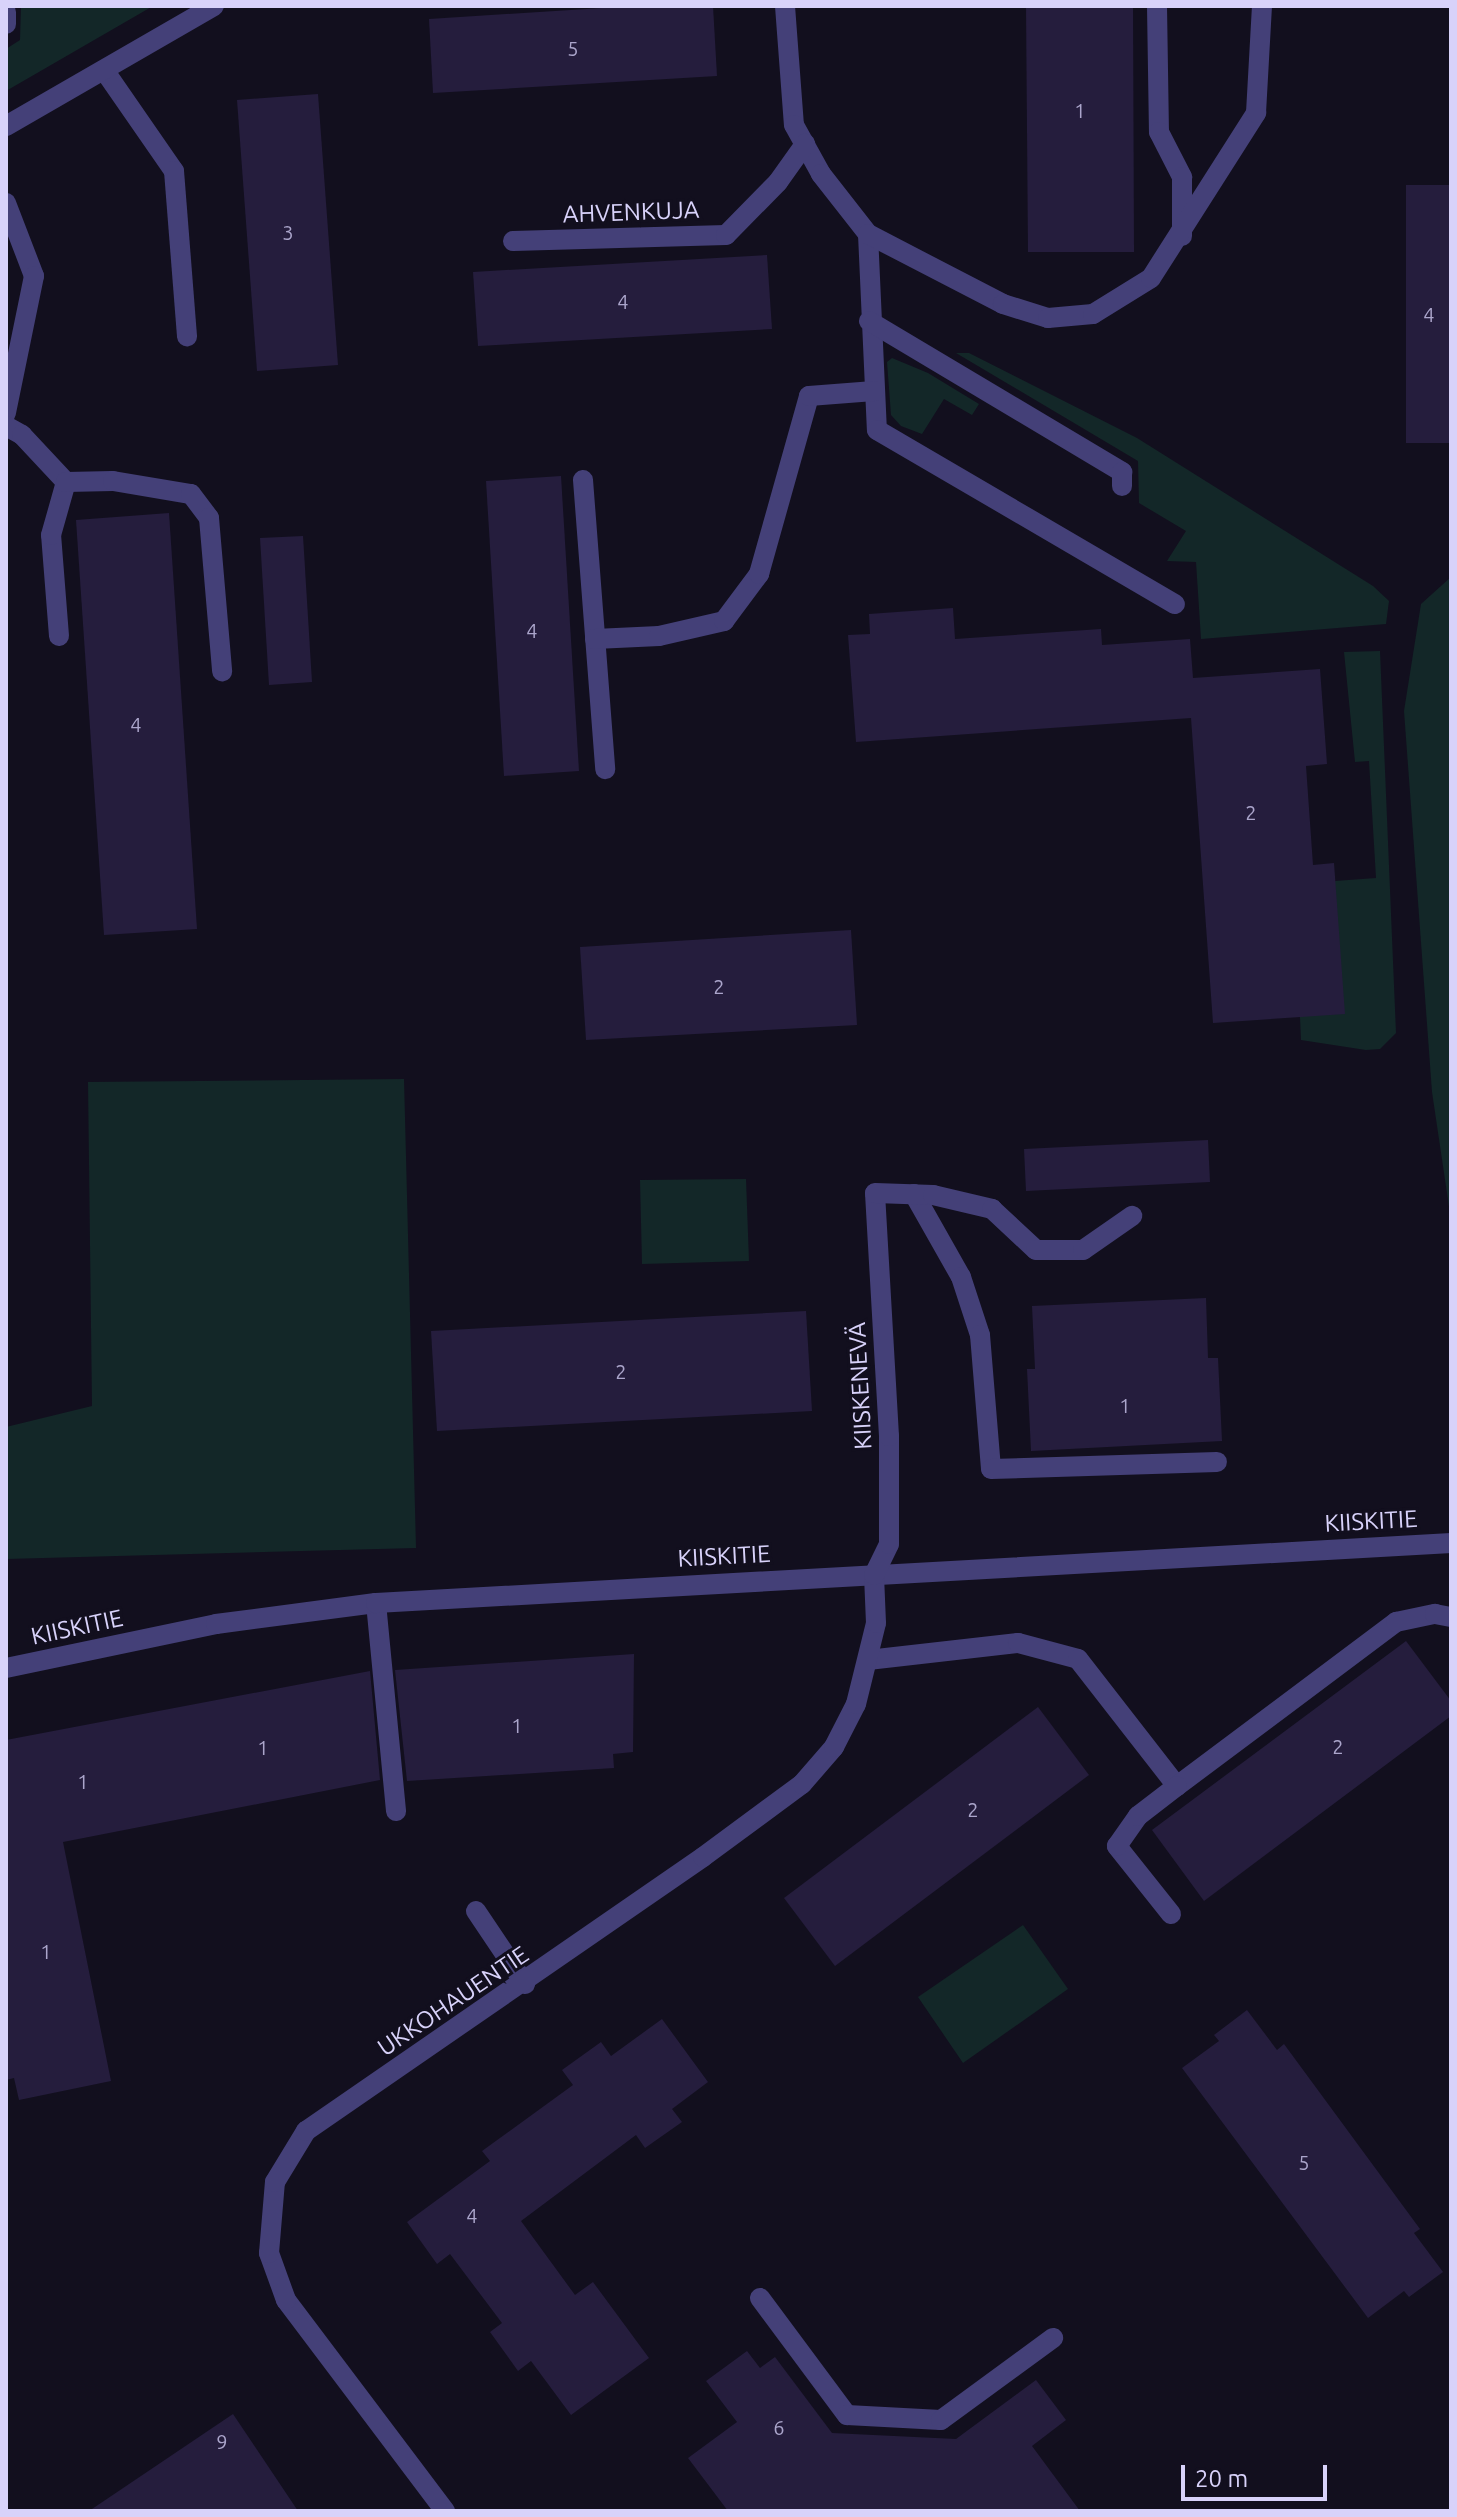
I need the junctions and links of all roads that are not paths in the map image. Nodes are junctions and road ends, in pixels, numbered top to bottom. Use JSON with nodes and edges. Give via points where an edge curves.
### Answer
{"nodes":[{"id":1,"x":214,"y":6,"type":"edge"},
{"id":2,"x":785,"y":6,"type":"edge"},
{"id":3,"x":1157,"y":6,"type":"edge"},
{"id":4,"x":1262,"y":6,"type":"edge"},
{"id":5,"x":6,"y":12,"type":"edge"},
{"id":6,"x":6,"y":24,"type":"edge"},
{"id":7,"x":104,"y":70,"type":"junction"},
{"id":8,"x":6,"y":126,"type":"edge"},
{"id":9,"x":805,"y":144,"type":"junction"},
{"id":10,"x":6,"y":203,"type":"edge"},
{"id":11,"x":868,"y":234,"type":"junction"},
{"id":12,"x":1182,"y":236,"type":"junction"},
{"id":13,"x":513,"y":241,"type":"dead end"},
{"id":14,"x":869,"y":321,"type":"junction"},
{"id":15,"x":187,"y":336,"type":"dead end"},
{"id":16,"x":874,"y":391,"type":"junction"},
{"id":17,"x":6,"y":413,"type":"edge"},
{"id":18,"x":6,"y":426,"type":"edge"},
{"id":19,"x":583,"y":480,"type":"dead end"},
{"id":20,"x":66,"y":482,"type":"junction"},
{"id":21,"x":1122,"y":486,"type":"dead end"},
{"id":22,"x":1175,"y":604,"type":"dead end"},
{"id":23,"x":59,"y":636,"type":"dead end"},
{"id":24,"x":595,"y":639,"type":"junction"},
{"id":25,"x":222,"y":671,"type":"dead end"},
{"id":26,"x":605,"y":769,"type":"dead end"},
{"id":27,"x":914,"y":1194,"type":"junction"},
{"id":28,"x":1132,"y":1216,"type":"dead end"},
{"id":29,"x":1217,"y":1462,"type":"dead end"},
{"id":30,"x":1451,"y":1543,"type":"edge"},
{"id":31,"x":874,"y":1575,"type":"junction"},
{"id":32,"x":376,"y":1603,"type":"junction"},
{"id":33,"x":1451,"y":1617,"type":"edge"},
{"id":34,"x":868,"y":1660,"type":"junction"},
{"id":35,"x":6,"y":1668,"type":"edge"},
{"id":36,"x":1177,"y":1786,"type":"junction"},
{"id":37,"x":396,"y":1811,"type":"dead end"},
{"id":38,"x":476,"y":1911,"type":"dead end"},
{"id":39,"x":1171,"y":1914,"type":"dead end"},
{"id":40,"x":525,"y":1984,"type":"junction"},
{"id":41,"x":760,"y":2298,"type":"dead end"},
{"id":42,"x":1053,"y":2338,"type":"dead end"},
{"id":43,"x":445,"y":2511,"type":"edge"}],
"edges":[{"from":1,"to":7,"type":"street"},
{"from":2,"to":9,"type":"street","via":[[794,125]]},
{"from":3,"to":12,"type":"street","via":[[1159,132],[1182,177]]},
{"from":4,"to":12,"type":"street","via":[[1256,113]]},
{"from":5,"to":6,"type":"street"},
{"from":7,"to":8,"type":"street"},
{"from":7,"to":15,"type":"street","via":[[174,171]]},
{"from":9,"to":11,"type":"street","via":[[821,174]]},
{"from":9,"to":13,"type":"street","name":"AHVENKUJA","via":[[778,182],[726,235]]},
{"from":10,"to":17,"type":"street","via":[[34,276]]},
{"from":11,"to":12,"type":"street","via":[[1003,304],[1048,318],[1093,314],[1151,278]]},
{"from":11,"to":14,"type":"street"},
{"from":14,"to":16,"type":"street"},
{"from":14,"to":21,"type":"street","via":[[1122,472]]},
{"from":16,"to":22,"type":"street","via":[[877,430]]},
{"from":16,"to":24,"type":"street","via":[[809,396],[759,574],[724,621],[659,636]]},
{"from":18,"to":20,"type":"street","via":[[22,435]]},
{"from":19,"to":24,"type":"street"},
{"from":20,"to":23,"type":"street","via":[[51,535]]},
{"from":20,"to":25,"type":"street","via":[[113,481],[191,494],[209,518]]},
{"from":24,"to":26,"type":"street"},
{"from":27,"to":28,"type":"street","via":[[992,1209],[1036,1250],[1083,1250]]},
{"from":27,"to":29,"type":"street","via":[[961,1277],[980,1335],[991,1469]]},
{"from":27,"to":31,"type":"street","name":"KIISKENEVÄ","via":[[875,1193],[890,1498],[889,1544]]},
{"from":30,"to":31,"type":"street","name":"KIISKITIE"},
{"from":31,"to":32,"type":"street","name":"KIISKITIE"},
{"from":31,"to":34,"type":"street","name":"UKKOHAUENTIE","via":[[876,1623]]},
{"from":32,"to":35,"type":"street","name":"KIISKITIE","via":[[216,1624]]},
{"from":32,"to":37,"type":"street"},
{"from":33,"to":36,"type":"street","via":[[1435,1614],[1396,1622]]},
{"from":34,"to":36,"type":"street","via":[[1018,1643],[1078,1659]]},
{"from":34,"to":40,"type":"street","name":"UKKOHAUENTIE","via":[[856,1704],[834,1747],[802,1784]]},
{"from":36,"to":39,"type":"street","via":[[1138,1816],[1117,1846]]},
{"from":38,"to":40,"type":"street"},
{"from":40,"to":43,"type":"street","name":"UKKOHAUENTIE","via":[[306,2131],[275,2182],[269,2253],[286,2300]]},
{"from":41,"to":42,"type":"street","via":[[847,2415],[941,2420]]}]}
